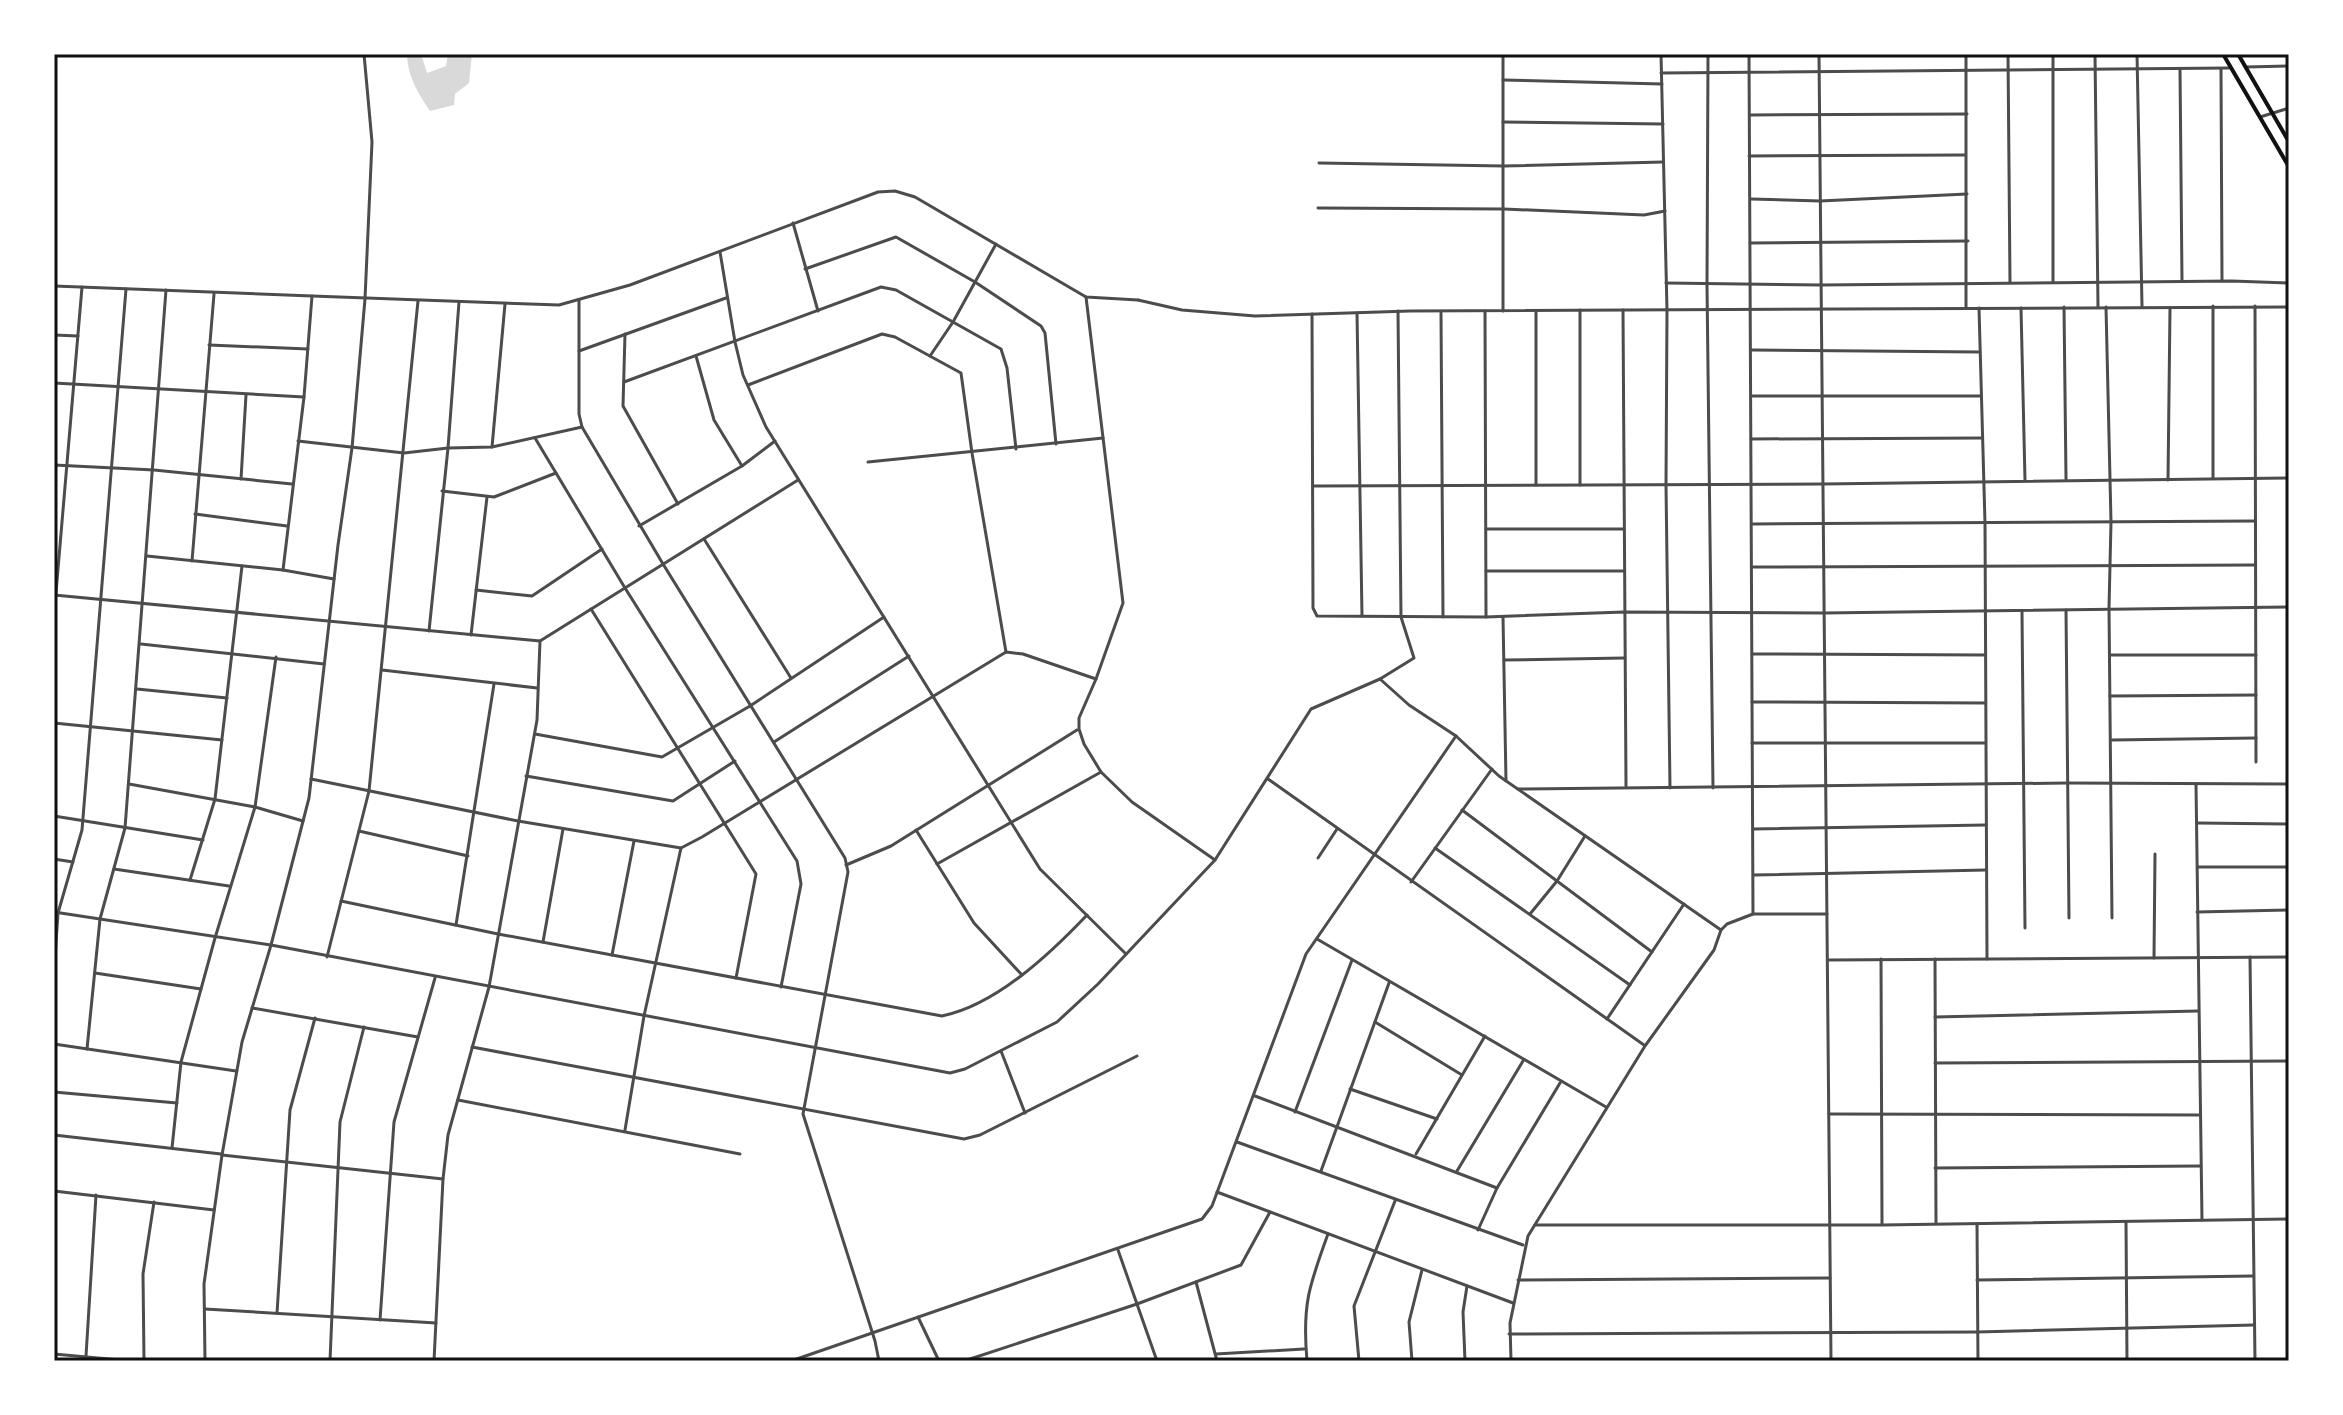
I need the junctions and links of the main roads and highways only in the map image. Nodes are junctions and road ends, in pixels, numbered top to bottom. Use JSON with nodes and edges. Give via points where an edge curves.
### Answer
{"nodes":[{"id":1,"x":2223,"y":54,"type":"edge"},
{"id":2,"x":2238,"y":54,"type":"edge"},
{"id":3,"x":2289,"y":142,"type":"edge"},
{"id":4,"x":2289,"y":167,"type":"edge"}],
"edges":[{"from":1,"to":4,"type":"main road"},
{"from":2,"to":3,"type":"main road"}]}
